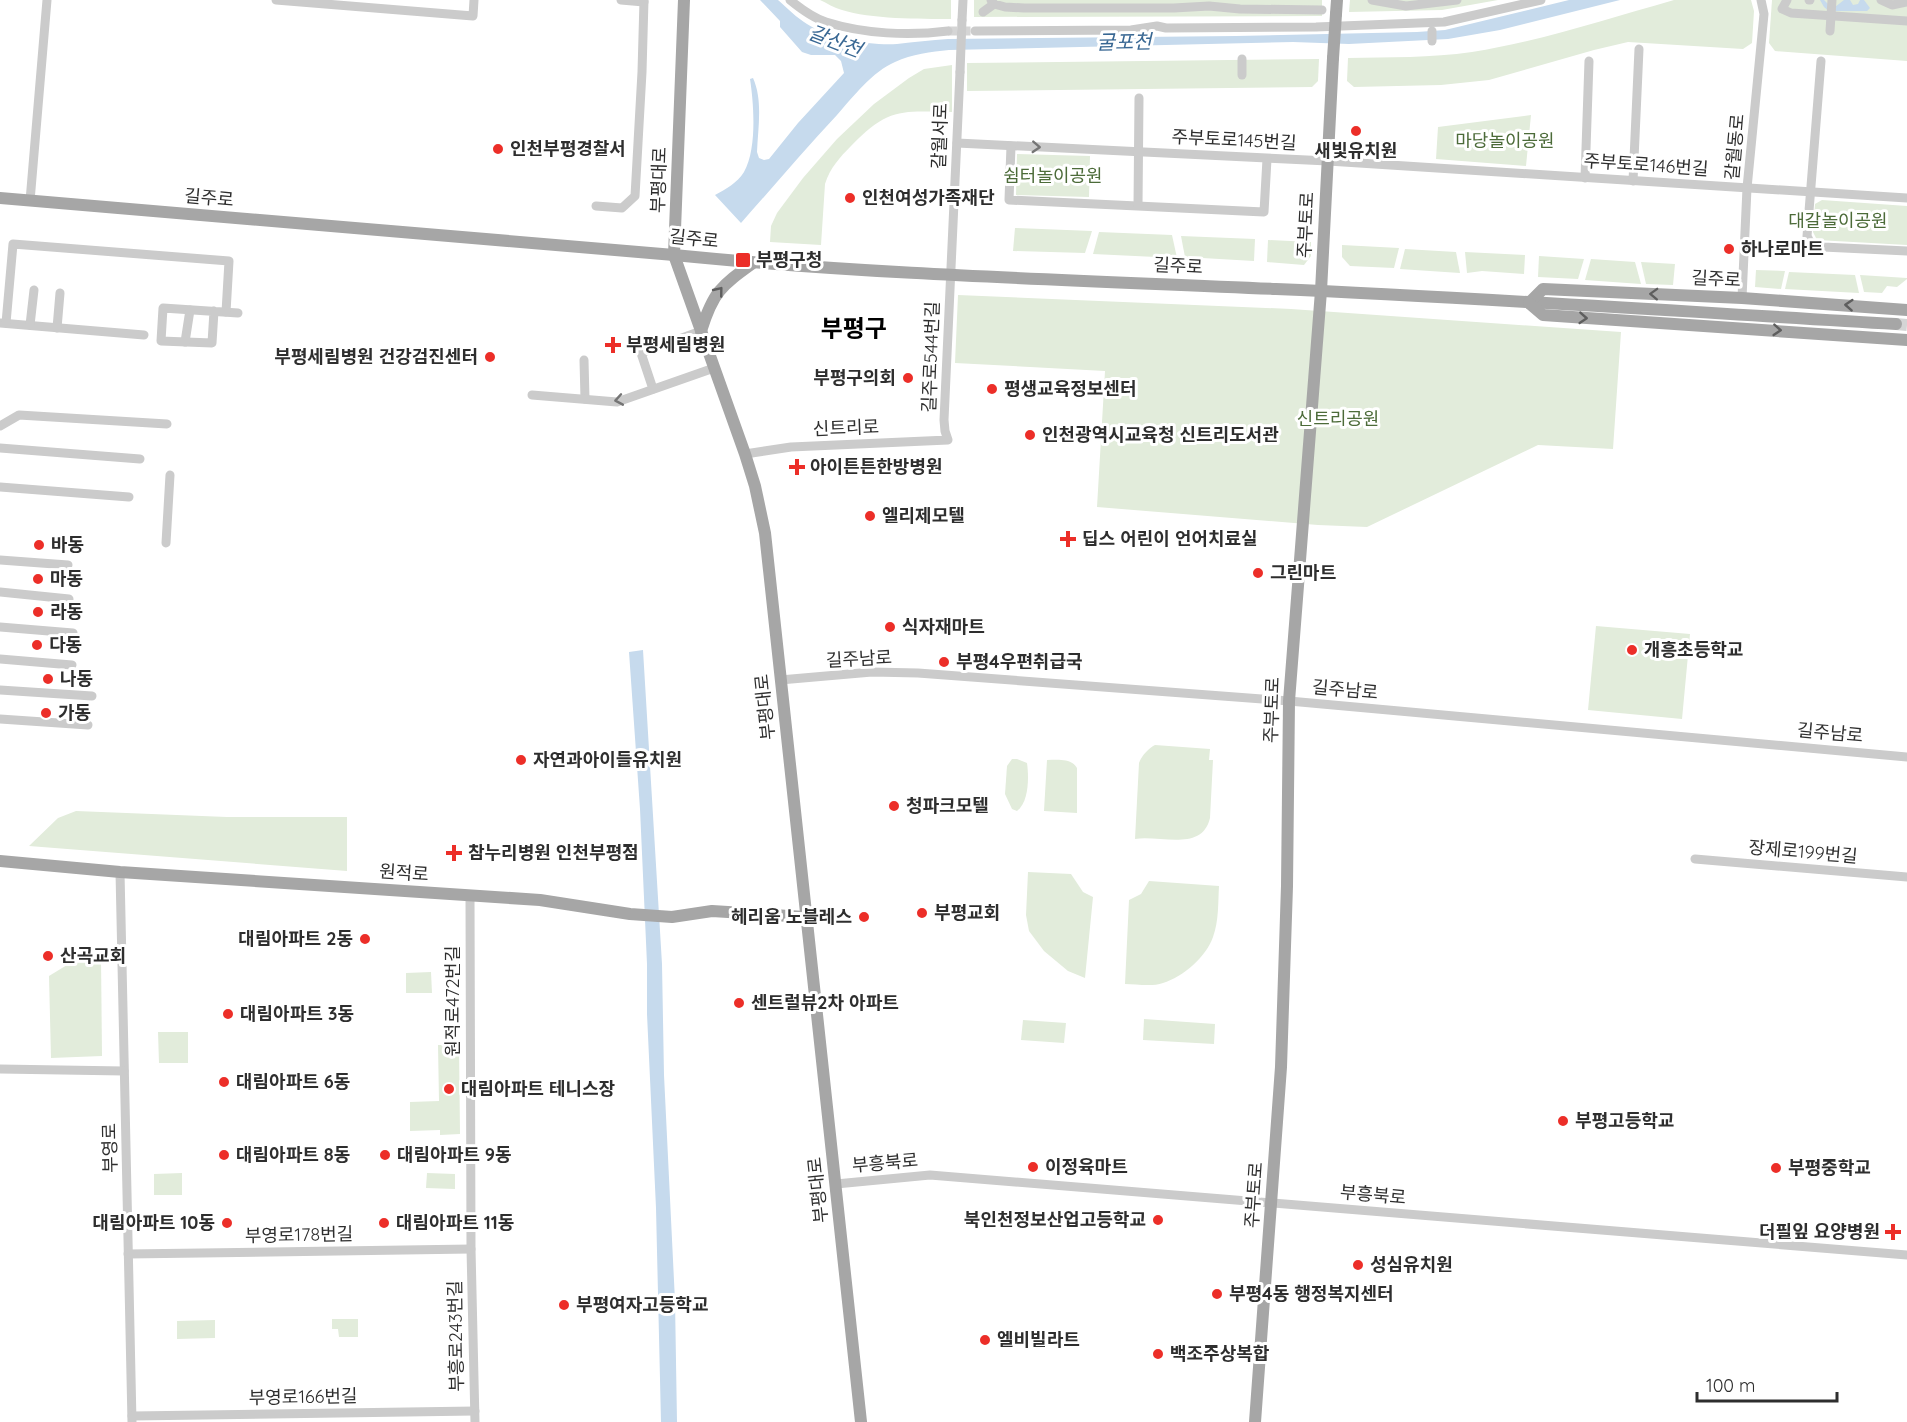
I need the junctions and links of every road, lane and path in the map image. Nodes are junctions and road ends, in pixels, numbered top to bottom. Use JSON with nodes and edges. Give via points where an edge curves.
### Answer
{"nodes":[{"id":1,"x":47,"y":0,"type":"edge"},
{"id":2,"x":276,"y":0,"type":"edge"},
{"id":3,"x":474,"y":0,"type":"edge"},
{"id":4,"x":621,"y":0,"type":"edge"},
{"id":5,"x":684,"y":0,"type":"edge"},
{"id":6,"x":790,"y":0,"type":"edge"},
{"id":7,"x":963,"y":0,"type":"edge"},
{"id":8,"x":1337,"y":0,"type":"edge"},
{"id":9,"x":1372,"y":0,"type":"edge"},
{"id":10,"x":1457,"y":0,"type":"edge"},
{"id":11,"x":1541,"y":0,"type":"edge"},
{"id":12,"x":1761,"y":0,"type":"edge"},
{"id":13,"x":1787,"y":0,"type":"edge"},
{"id":14,"x":644,"y":1,"type":"edge"},
{"id":15,"x":993,"y":2,"type":"edge"},
{"id":16,"x":1884,"y":2,"type":"edge"},
{"id":17,"x":1907,"y":2,"type":"edge"},
{"id":18,"x":1831,"y":8,"type":"edge"},
{"id":19,"x":1322,"y":10,"type":"dead end"},
{"id":20,"x":983,"y":12,"type":"dead end"},
{"id":21,"x":1907,"y":21,"type":"edge"},
{"id":22,"x":948,"y":31,"type":"tunnel mouth"},
{"id":23,"x":975,"y":31,"type":"tunnel mouth"},
{"id":24,"x":1830,"y":31,"type":"dead end"},
{"id":25,"x":1639,"y":49,"type":"dead end"},
{"id":26,"x":1242,"y":59,"type":"dead end"},
{"id":27,"x":1589,"y":61,"type":"dead end"},
{"id":28,"x":1821,"y":61,"type":"dead end"},
{"id":29,"x":1242,"y":75,"type":"dead end"},
{"id":30,"x":1139,"y":98,"type":"dead end"},
{"id":31,"x":957,"y":143,"type":"junction"},
{"id":32,"x":1011,"y":146,"type":"junction"},
{"id":33,"x":1138,"y":152,"type":"junction"},
{"id":34,"x":1267,"y":159,"type":"junction"},
{"id":35,"x":1328,"y":161,"type":"junction"},
{"id":36,"x":1585,"y":178,"type":"junction"},
{"id":37,"x":1633,"y":181,"type":"junction"},
{"id":38,"x":1747,"y":188,"type":"junction"},
{"id":39,"x":1811,"y":192,"type":"junction"},
{"id":40,"x":0,"y":198,"type":"edge"},
{"id":41,"x":1907,"y":198,"type":"edge"},
{"id":42,"x":30,"y":201,"type":"junction"},
{"id":43,"x":1138,"y":205,"type":"junction"},
{"id":44,"x":596,"y":206,"type":"dead end"},
{"id":45,"x":1907,"y":251,"type":"edge"},
{"id":46,"x":674,"y":255,"type":"junction"},
{"id":47,"x":753,"y":263,"type":"junction"},
{"id":48,"x":951,"y":274,"type":"junction"},
{"id":49,"x":34,"y":290,"type":"dead end"},
{"id":50,"x":1321,"y":291,"type":"junction"},
{"id":51,"x":60,"y":294,"type":"dead end"},
{"id":52,"x":1742,"y":298,"type":"junction"},
{"id":53,"x":1529,"y":303,"type":"junction"},
{"id":54,"x":190,"y":310,"type":"junction"},
{"id":55,"x":1906,"y":310,"type":"edge"},
{"id":56,"x":214,"y":311,"type":"junction"},
{"id":57,"x":226,"y":312,"type":"junction"},
{"id":58,"x":238,"y":313,"type":"dead end"},
{"id":59,"x":3,"y":323,"type":"edge"},
{"id":60,"x":1896,"y":324,"type":"tunnel mouth"},
{"id":61,"x":30,"y":326,"type":"junction"},
{"id":62,"x":57,"y":328,"type":"junction"},
{"id":63,"x":701,"y":331,"type":"junction"},
{"id":64,"x":144,"y":335,"type":"dead end"},
{"id":65,"x":1905,"y":339,"type":"edge"},
{"id":66,"x":185,"y":342,"type":"junction"},
{"id":67,"x":584,"y":360,"type":"dead end"},
{"id":68,"x":714,"y":368,"type":"junction"},
{"id":69,"x":653,"y":389,"type":"junction"},
{"id":70,"x":532,"y":395,"type":"dead end"},
{"id":71,"x":585,"y":399,"type":"junction"},
{"id":72,"x":167,"y":424,"type":"dead end"},
{"id":73,"x":0,"y":426,"type":"edge"},
{"id":74,"x":948,"y":440,"type":"joint"},
{"id":75,"x":0,"y":448,"type":"edge"},
{"id":76,"x":745,"y":454,"type":"junction"},
{"id":77,"x":140,"y":459,"type":"dead end"},
{"id":78,"x":170,"y":475,"type":"dead end"},
{"id":79,"x":0,"y":487,"type":"edge"},
{"id":80,"x":129,"y":497,"type":"dead end"},
{"id":81,"x":166,"y":543,"type":"dead end"},
{"id":82,"x":0,"y":560,"type":"edge"},
{"id":83,"x":68,"y":565,"type":"dead end"},
{"id":84,"x":0,"y":592,"type":"edge"},
{"id":85,"x":69,"y":599,"type":"dead end"},
{"id":86,"x":0,"y":627,"type":"edge"},
{"id":87,"x":73,"y":633,"type":"dead end"},
{"id":88,"x":0,"y":659,"type":"edge"},
{"id":89,"x":72,"y":665,"type":"dead end"},
{"id":90,"x":780,"y":680,"type":"junction"},
{"id":91,"x":0,"y":690,"type":"edge"},
{"id":92,"x":92,"y":696,"type":"dead end"},
{"id":93,"x":1289,"y":701,"type":"junction"},
{"id":94,"x":0,"y":719,"type":"edge"},
{"id":95,"x":88,"y":725,"type":"dead end"},
{"id":96,"x":1907,"y":757,"type":"edge"},
{"id":97,"x":1695,"y":859,"type":"dead end"},
{"id":98,"x":0,"y":861,"type":"edge"},
{"id":99,"x":120,"y":873,"type":"junction"},
{"id":100,"x":1907,"y":877,"type":"edge"},
{"id":101,"x":470,"y":896,"type":"junction"},
{"id":102,"x":805,"y":917,"type":"junction"},
{"id":103,"x":0,"y":1069,"type":"edge"},
{"id":104,"x":124,"y":1071,"type":"junction"},
{"id":105,"x":836,"y":1184,"type":"junction"},
{"id":106,"x":1272,"y":1203,"type":"junction"},
{"id":107,"x":471,"y":1249,"type":"junction"},
{"id":108,"x":128,"y":1254,"type":"junction"},
{"id":109,"x":1907,"y":1255,"type":"edge"},
{"id":110,"x":475,"y":1411,"type":"junction"},
{"id":111,"x":132,"y":1419,"type":"edge"},
{"id":112,"x":475,"y":1422,"type":"edge"},
{"id":113,"x":861,"y":1422,"type":"edge"},
{"id":114,"x":1255,"y":1422,"type":"edge"}],
"edges":[{"from":1,"to":42,"type":"street"},
{"from":2,"to":3,"type":"street","via":[[473,16]]},
{"from":4,"to":14,"type":"street"},
{"from":5,"to":46,"type":"main road","name":"부평대로"},
{"from":6,"to":22,"type":"street","via":[[825,22],[863,30],[926,34]]},
{"from":7,"to":31,"type":"street","name":"갈월서로","bridge":true},
{"from":8,"to":35,"type":"main road","name":"주부토로","bridge":true},
{"from":9,"to":10,"type":"street","via":[[1406,6]]},
{"from":11,"to":23,"type":"street","via":[[1434,23]]},
{"from":12,"to":38,"type":"street","name":"갈월동로","via":[[1764,14]]},
{"from":13,"to":18,"type":"street","via":[[1782,9],[1791,13]]},
{"from":14,"to":44,"type":"street","via":[[634,196],[622,208]]},
{"from":15,"to":19,"type":"street","via":[[1024,8],[1209,6]]},
{"from":15,"to":20,"type":"street"},
{"from":16,"to":17,"type":"street"},
{"from":18,"to":21,"type":"street"},
{"from":18,"to":24,"type":"street"},
{"from":25,"to":37,"type":"street"},
{"from":26,"to":29,"type":"street"},
{"from":27,"to":36,"type":"street"},
{"from":28,"to":39,"type":"street"},
{"from":30,"to":33,"type":"street"},
{"from":31,"to":32,"type":"street","name":"주부토로145번길"},
{"from":31,"to":48,"type":"street","name":"갈월서로"},
{"from":32,"to":33,"type":"street","name":"주부토로145번길","one_way":true},
{"from":32,"to":43,"type":"street","via":[[1009,200]]},
{"from":33,"to":34,"type":"street","name":"주부토로145번길"},
{"from":33,"to":43,"type":"street"},
{"from":34,"to":35,"type":"street","name":"주부토로145번길"},
{"from":34,"to":43,"type":"street","via":[[1264,212]]},
{"from":35,"to":36,"type":"street","name":"주부토로146번길"},
{"from":35,"to":50,"type":"main road","name":"주부토로"},
{"from":36,"to":37,"type":"street","name":"주부토로146번길"},
{"from":37,"to":38,"type":"street","name":"주부토로146번길"},
{"from":38,"to":39,"type":"street","name":"주부토로146번길"},
{"from":38,"to":52,"type":"street","name":"갈월동로"},
{"from":39,"to":41,"type":"street","name":"주부토로146번길"},
{"from":39,"to":45,"type":"street","via":[[1807,236],[1810,242],[1823,247]]},
{"from":40,"to":42,"type":"main road","name":"길주로"},
{"from":42,"to":46,"type":"main road","name":"길주로"},
{"from":46,"to":47,"type":"main road","name":"길주로"},
{"from":46,"to":63,"type":"main road","name":"부평대로"},
{"from":47,"to":48,"type":"main road","name":"길주로"},
{"from":63,"to":47,"type":"main road","one_way":true,"via":[[710,303],[729,280]]},
{"from":48,"to":50,"type":"main road","name":"길주로"},
{"from":48,"to":74,"type":"street","name":"길주로544번길","via":[[944,420]]},
{"from":49,"to":61,"type":"street"},
{"from":50,"to":53,"type":"main road","name":"길주로"},
{"from":50,"to":93,"type":"main road","name":"주부토로"},
{"from":51,"to":62,"type":"street"},
{"from":52,"to":53,"type":"main road","name":"길주로","one_way":true,"via":[[1543,289]]},
{"from":55,"to":52,"type":"main road","name":"길주로","one_way":true},
{"from":53,"to":60,"type":"main road","name":"길주로"},
{"from":53,"to":65,"type":"main road","name":"길주로","one_way":true,"via":[[1543,315]]},
{"from":54,"to":56,"type":"street"},
{"from":54,"to":66,"type":"street"},
{"from":54,"to":66,"type":"street","via":[[163,308],[160,341]]},
{"from":56,"to":57,"type":"street"},
{"from":56,"to":66,"type":"street","via":[[212,343]]},
{"from":57,"to":58,"type":"street"},
{"from":57,"to":59,"type":"street","via":[[229,261],[13,244]]},
{"from":59,"to":61,"type":"street"},
{"from":61,"to":62,"type":"street"},
{"from":62,"to":64,"type":"street"},
{"from":63,"to":68,"type":"main road","name":"부평대로"},
{"from":63,"to":69,"type":"street","via":[[641,353]]},
{"from":67,"to":71,"type":"street"},
{"from":68,"to":69,"type":"street"},
{"from":68,"to":76,"type":"main road","name":"부평대로"},
{"from":69,"to":71,"type":"street","one_way":true,"via":[[617,402]]},
{"from":70,"to":71,"type":"street"},
{"from":72,"to":73,"type":"street","via":[[19,415]]},
{"from":74,"to":76,"type":"street","name":"신트리로","via":[[791,447]]},
{"from":75,"to":77,"type":"street"},
{"from":76,"to":90,"type":"main road","name":"부평대로","via":[[764,525]]},
{"from":78,"to":81,"type":"street"},
{"from":79,"to":80,"type":"street"},
{"from":82,"to":83,"type":"street"},
{"from":84,"to":85,"type":"street"},
{"from":86,"to":87,"type":"street"},
{"from":88,"to":89,"type":"street"},
{"from":90,"to":93,"type":"street","name":"길주남로","via":[[872,672],[918,673]]},
{"from":90,"to":102,"type":"main road","name":"부평대로"},
{"from":91,"to":92,"type":"street"},
{"from":93,"to":96,"type":"street","name":"길주남로"},
{"from":93,"to":106,"type":"main road","name":"주부토로","via":[[1281,1067]]},
{"from":94,"to":95,"type":"street"},
{"from":97,"to":100,"type":"street","name":"장제로199번길"},
{"from":98,"to":99,"type":"main road","name":"원적로"},
{"from":99,"to":101,"type":"main road","name":"원적로"},
{"from":99,"to":104,"type":"street","name":"부영로"},
{"from":101,"to":102,"type":"main road","name":"원적로","via":[[540,900],[672,917],[712,911]]},
{"from":101,"to":107,"type":"street","name":"원적로472번길"},
{"from":102,"to":105,"type":"main road","name":"부평대로"},
{"from":103,"to":104,"type":"street"},
{"from":104,"to":108,"type":"street","name":"부영로"},
{"from":105,"to":106,"type":"street","name":"부흥북로","via":[[930,1175]]},
{"from":105,"to":113,"type":"main road","name":"부평대로"},
{"from":106,"to":109,"type":"street","name":"부흥북로"},
{"from":106,"to":114,"type":"main road","name":"주부토로"},
{"from":107,"to":108,"type":"street","name":"부영로178번길"},
{"from":107,"to":110,"type":"street","name":"부흥로243번길"},
{"from":108,"to":111,"type":"street","name":"부영로"},
{"from":110,"to":111,"type":"street","name":"부영로166번길"},
{"from":110,"to":112,"type":"street","name":"부흥로243번길"}]}
